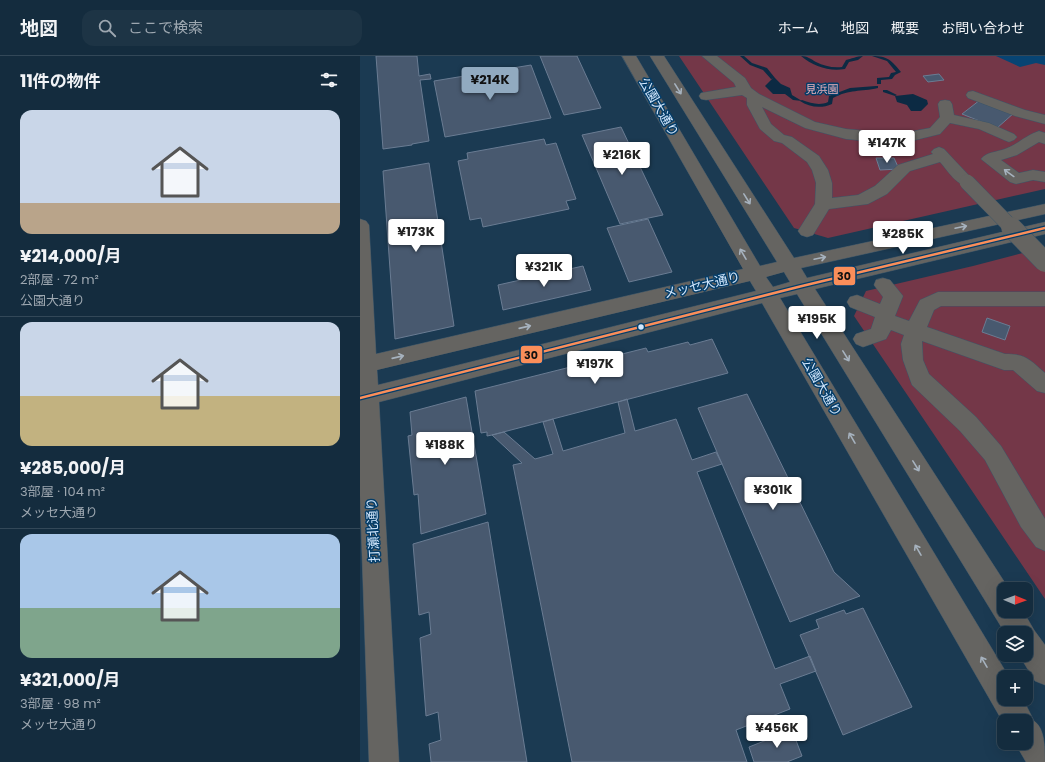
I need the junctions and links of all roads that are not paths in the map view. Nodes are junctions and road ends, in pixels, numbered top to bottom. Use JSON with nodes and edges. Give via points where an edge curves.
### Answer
{"nodes":[{"id":1,"x":629,"y":56,"type":"edge"},
{"id":2,"x":657,"y":56,"type":"edge"},
{"id":3,"x":709,"y":56,"type":"edge"},
{"id":4,"x":749,"y":93,"type":"junction"},
{"id":5,"x":706,"y":96,"type":"dead end"},
{"id":6,"x":1020,"y":113,"type":"junction"},
{"id":7,"x":1045,"y":115,"type":"edge"},
{"id":8,"x":1045,"y":120,"type":"edge"},
{"id":9,"x":810,"y":125,"type":"junction"},
{"id":10,"x":994,"y":130,"type":"junction"},
{"id":11,"x":935,"y":131,"type":"junction"},
{"id":12,"x":1008,"y":137,"type":"dead end"},
{"id":13,"x":899,"y":139,"type":"junction"},
{"id":14,"x":1045,"y":139,"type":"edge"},
{"id":15,"x":787,"y":140,"type":"junction"},
{"id":16,"x":941,"y":154,"type":"junction"},
{"id":17,"x":1045,"y":162,"type":"edge"},
{"id":18,"x":1045,"y":169,"type":"edge"},
{"id":19,"x":1045,"y":177,"type":"edge"},
{"id":20,"x":823,"y":204,"type":"junction"},
{"id":21,"x":1045,"y":209,"type":"edge"},
{"id":22,"x":360,"y":226,"type":"edge"},
{"id":23,"x":1045,"y":228,"type":"edge"},
{"id":24,"x":807,"y":231,"type":"dead end"},
{"id":25,"x":1045,"y":262,"type":"edge"},
{"id":26,"x":789,"y":265,"type":"junction"},
{"id":27,"x":755,"y":273,"type":"junction"},
{"id":28,"x":802,"y":286,"type":"junction"},
{"id":29,"x":883,"y":286,"type":"dead end"},
{"id":30,"x":768,"y":295,"type":"junction"},
{"id":31,"x":1045,"y":299,"type":"edge"},
{"id":32,"x":857,"y":302,"type":"dead end"},
{"id":33,"x":886,"y":314,"type":"junction"},
{"id":34,"x":918,"y":324,"type":"junction"},
{"id":35,"x":862,"y":339,"type":"dead end"},
{"id":36,"x":363,"y":365,"type":"edge"},
{"id":37,"x":1045,"y":385,"type":"edge"},
{"id":38,"x":363,"y":398,"type":"edge"},
{"id":39,"x":1045,"y":539,"type":"edge"},
{"id":40,"x":997,"y":595,"type":"edge"},
{"id":41,"x":1033,"y":652,"type":"edge"},
{"id":42,"x":1045,"y":671,"type":"edge"},
{"id":43,"x":997,"y":684,"type":"edge"},
{"id":44,"x":1033,"y":745,"type":"edge"},
{"id":45,"x":384,"y":762,"type":"edge"},
{"id":46,"x":1043,"y":762,"type":"edge"}],
"edges":[{"from":27,"to":1,"type":"street","name":"公園大通り","one_way":true},
{"from":2,"to":26,"type":"street","name":"公園大通り","one_way":true},
{"from":3,"to":4,"type":"street","via":[[740,81]]},
{"from":4,"to":5,"type":"street"},
{"from":4,"to":9,"type":"street"},
{"from":4,"to":15,"type":"street","via":[[765,126],[779,138]]},
{"from":6,"to":7,"type":"street","via":[[978,94],[1019,103]]},
{"from":6,"to":8,"type":"street"},
{"from":6,"to":10,"type":"street"},
{"from":9,"to":13,"type":"street","via":[[846,134]]},
{"from":9,"to":15,"type":"street"},
{"from":10,"to":11,"type":"street","via":[[946,111]]},
{"from":10,"to":12,"type":"street"},
{"from":11,"to":13,"type":"street"},
{"from":11,"to":16,"type":"street"},
{"from":13,"to":16,"type":"street","via":[[919,144]]},
{"from":19,"to":14,"type":"street","one_way":true,"via":[[1033,175],[1016,178],[989,158],[1012,152],[1039,136]]},
{"from":15,"to":20,"type":"street","via":[[813,158],[820,170],[824,183]]},
{"from":16,"to":20,"type":"street","via":[[904,168],[881,190],[862,200]]},
{"from":16,"to":25,"type":"street","bridge":true},
{"from":17,"to":18,"type":"street","via":[[1038,163]]},
{"from":20,"to":24,"type":"street"},
{"from":26,"to":21,"type":"street","name":"メッセ大通り","one_way":true},
{"from":22,"to":36,"type":"street","name":"打瀬北通り"},
{"from":23,"to":28,"type":"street","name":"メッセ大通り"},
{"from":26,"to":27,"type":"street","name":"メッセ大通り"},
{"from":26,"to":28,"type":"street","name":"公園大通り"},
{"from":27,"to":30,"type":"street","name":"公園大通り"},
{"from":36,"to":27,"type":"street","name":"メッセ大通り","one_way":true},
{"from":28,"to":30,"type":"street","name":"メッセ大通り"},
{"from":28,"to":40,"type":"street","name":"公園大通り","one_way":true},
{"from":29,"to":33,"type":"street","via":[[894,296]]},
{"from":30,"to":38,"type":"street","name":"メッセ大通り"},
{"from":43,"to":30,"type":"street","name":"公園大通り","one_way":true},
{"from":31,"to":34,"type":"street","via":[[938,299],[927,305]]},
{"from":32,"to":33,"type":"street"},
{"from":33,"to":34,"type":"street"},
{"from":33,"to":35,"type":"street","via":[[879,334]]},
{"from":34,"to":37,"type":"street","via":[[1004,362],[1018,362]]},
{"from":34,"to":39,"type":"street","via":[[911,344],[913,360],[920,379],[968,424],[993,453],[1030,519]]},
{"from":36,"to":38,"type":"street","name":"打瀬北通り"},
{"from":38,"to":45,"type":"street","name":"打瀬北通り"},
{"from":41,"to":42,"type":"street"},
{"from":44,"to":46,"type":"street"}]}
